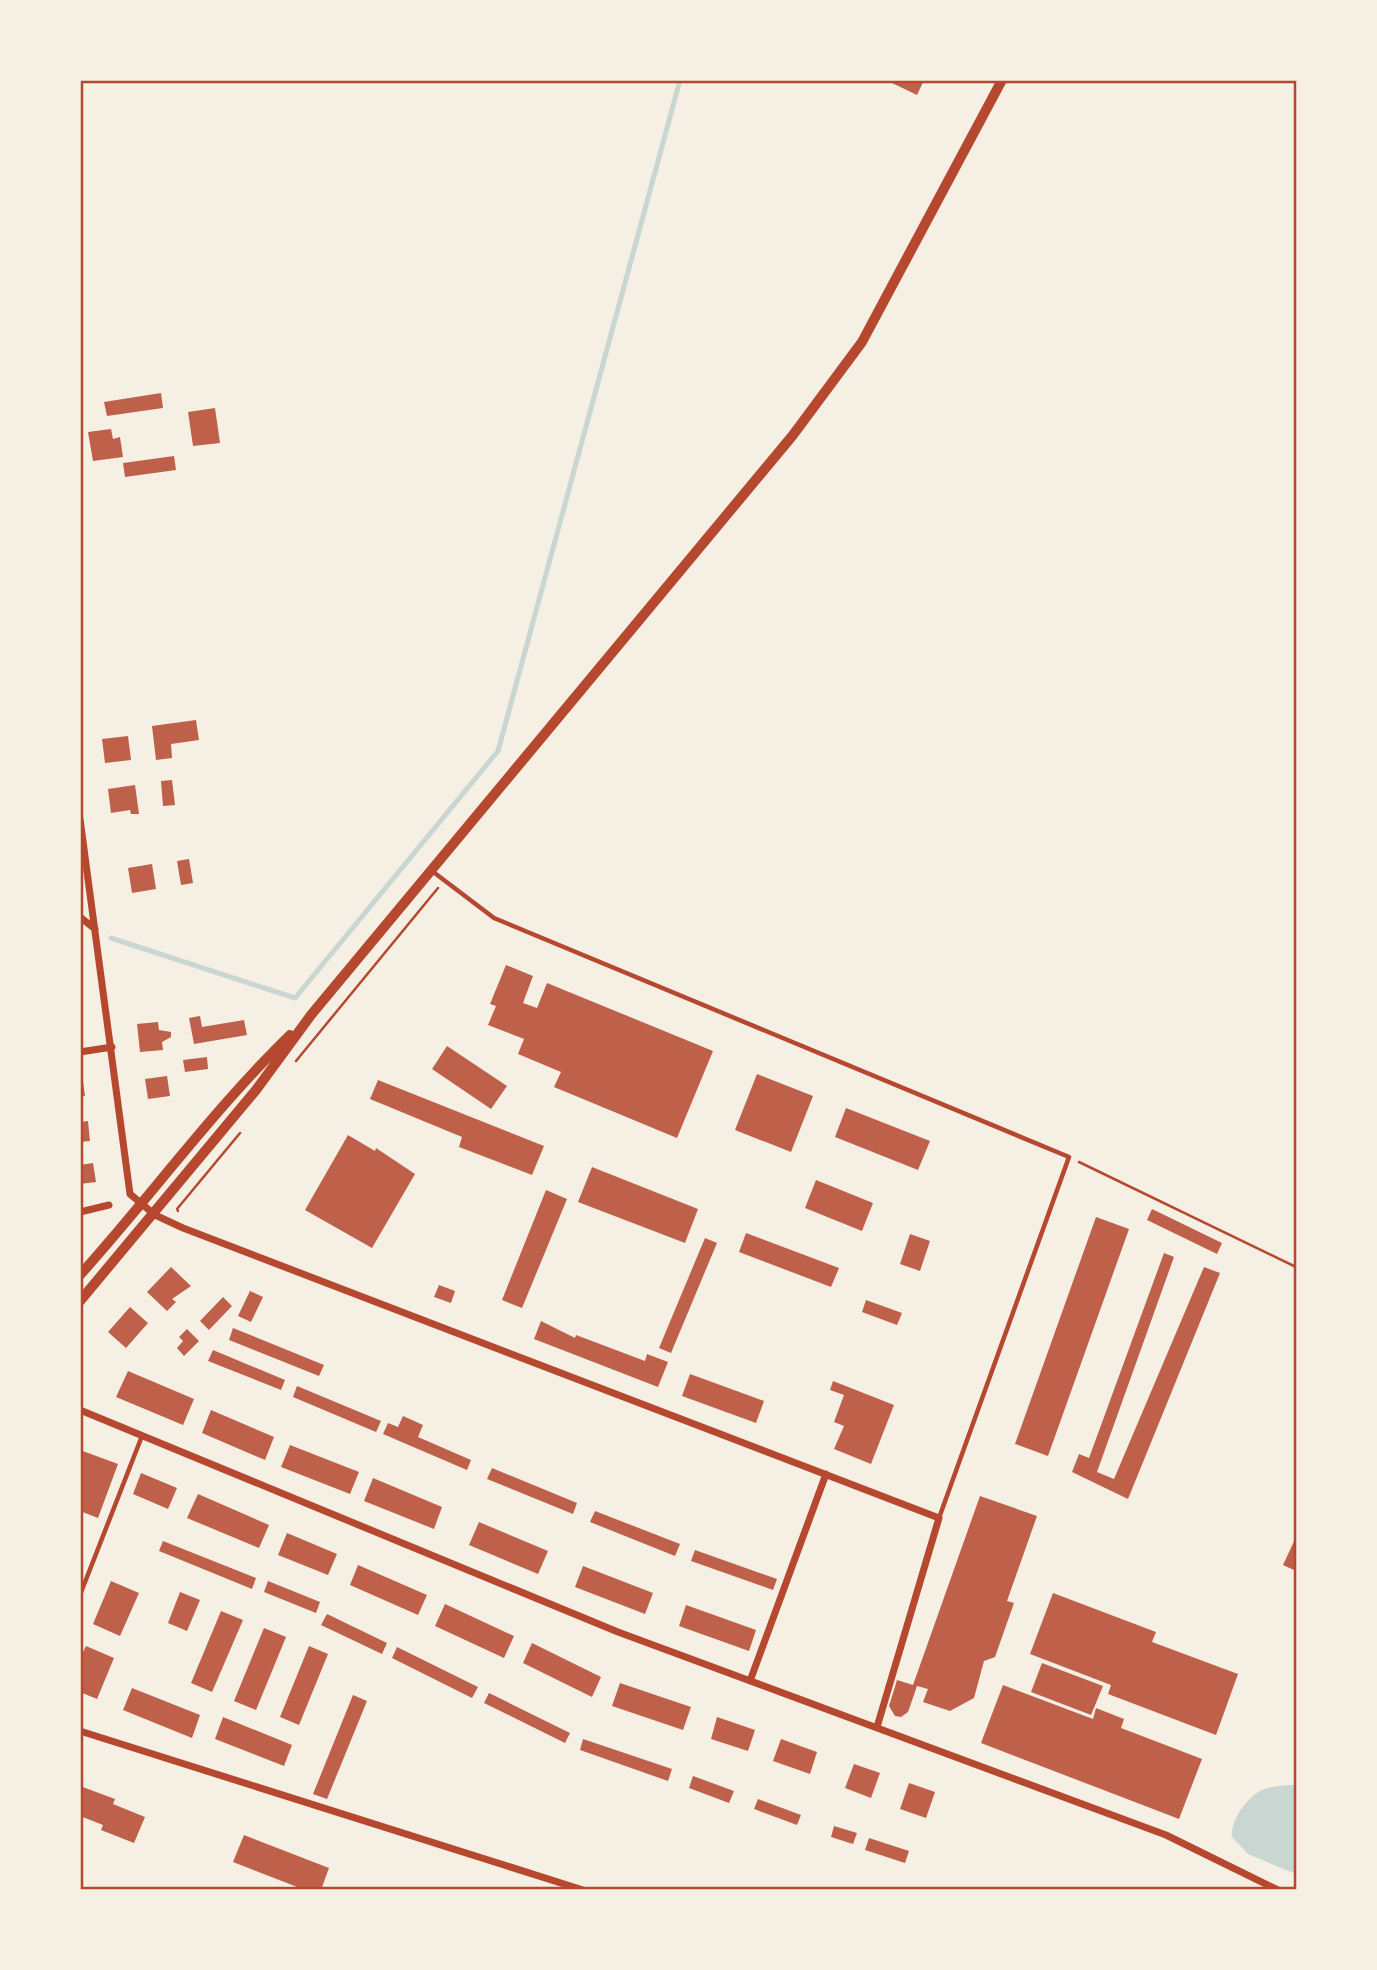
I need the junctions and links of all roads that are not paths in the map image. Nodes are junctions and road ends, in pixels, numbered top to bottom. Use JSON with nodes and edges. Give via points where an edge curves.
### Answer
{"nodes":[{"id":1,"x":1002,"y":80,"type":"edge"},
{"id":2,"x":80,"y":819,"type":"edge"},
{"id":3,"x":432,"y":871,"type":"junction"},
{"id":4,"x":80,"y":917,"type":"edge"},
{"id":5,"x":95,"y":929,"type":"junction"},
{"id":6,"x":311,"y":1015,"type":"junction"},
{"id":7,"x":112,"y":1047,"type":"junction"},
{"id":8,"x":80,"y":1052,"type":"edge"},
{"id":9,"x":109,"y":1205,"type":"dead end"},
{"id":10,"x":142,"y":1206,"type":"junction"},
{"id":11,"x":80,"y":1212,"type":"edge"},
{"id":12,"x":155,"y":1215,"type":"junction"},
{"id":13,"x":80,"y":1275,"type":"edge"},
{"id":14,"x":80,"y":1301,"type":"edge"},
{"id":15,"x":80,"y":1410,"type":"edge"},
{"id":16,"x":142,"y":1435,"type":"junction"},
{"id":17,"x":826,"y":1474,"type":"junction"},
{"id":18,"x":939,"y":1518,"type":"junction"},
{"id":19,"x":80,"y":1595,"type":"edge"},
{"id":20,"x":750,"y":1681,"type":"junction"},
{"id":21,"x":877,"y":1727,"type":"junction"},
{"id":22,"x":80,"y":1731,"type":"edge"},
{"id":23,"x":583,"y":1889,"type":"edge"},
{"id":24,"x":1279,"y":1889,"type":"edge"}],
"edges":[{"from":1,"to":3,"type":"street","via":[[862,342],[793,435]]},
{"from":2,"to":5,"type":"street"},
{"from":3,"to":6,"type":"street"},
{"from":3,"to":18,"type":"lane","via":[[494,918],[1069,1157]]},
{"from":4,"to":5,"type":"street"},
{"from":5,"to":7,"type":"street"},
{"from":6,"to":10,"type":"street","via":[[244,1081]]},
{"from":6,"to":12,"type":"street"},
{"from":7,"to":8,"type":"street"},
{"from":7,"to":10,"type":"street","via":[[130,1194]]},
{"from":9,"to":11,"type":"street"},
{"from":10,"to":12,"type":"street"},
{"from":10,"to":13,"type":"street"},
{"from":12,"to":14,"type":"street"},
{"from":12,"to":17,"type":"street"},
{"from":15,"to":16,"type":"street"},
{"from":16,"to":19,"type":"lane"},
{"from":16,"to":20,"type":"street","via":[[618,1632]]},
{"from":17,"to":18,"type":"street"},
{"from":17,"to":20,"type":"street"},
{"from":18,"to":21,"type":"street"},
{"from":20,"to":21,"type":"street"},
{"from":21,"to":24,"type":"street","via":[[1166,1835]]},
{"from":22,"to":23,"type":"street"}]}
